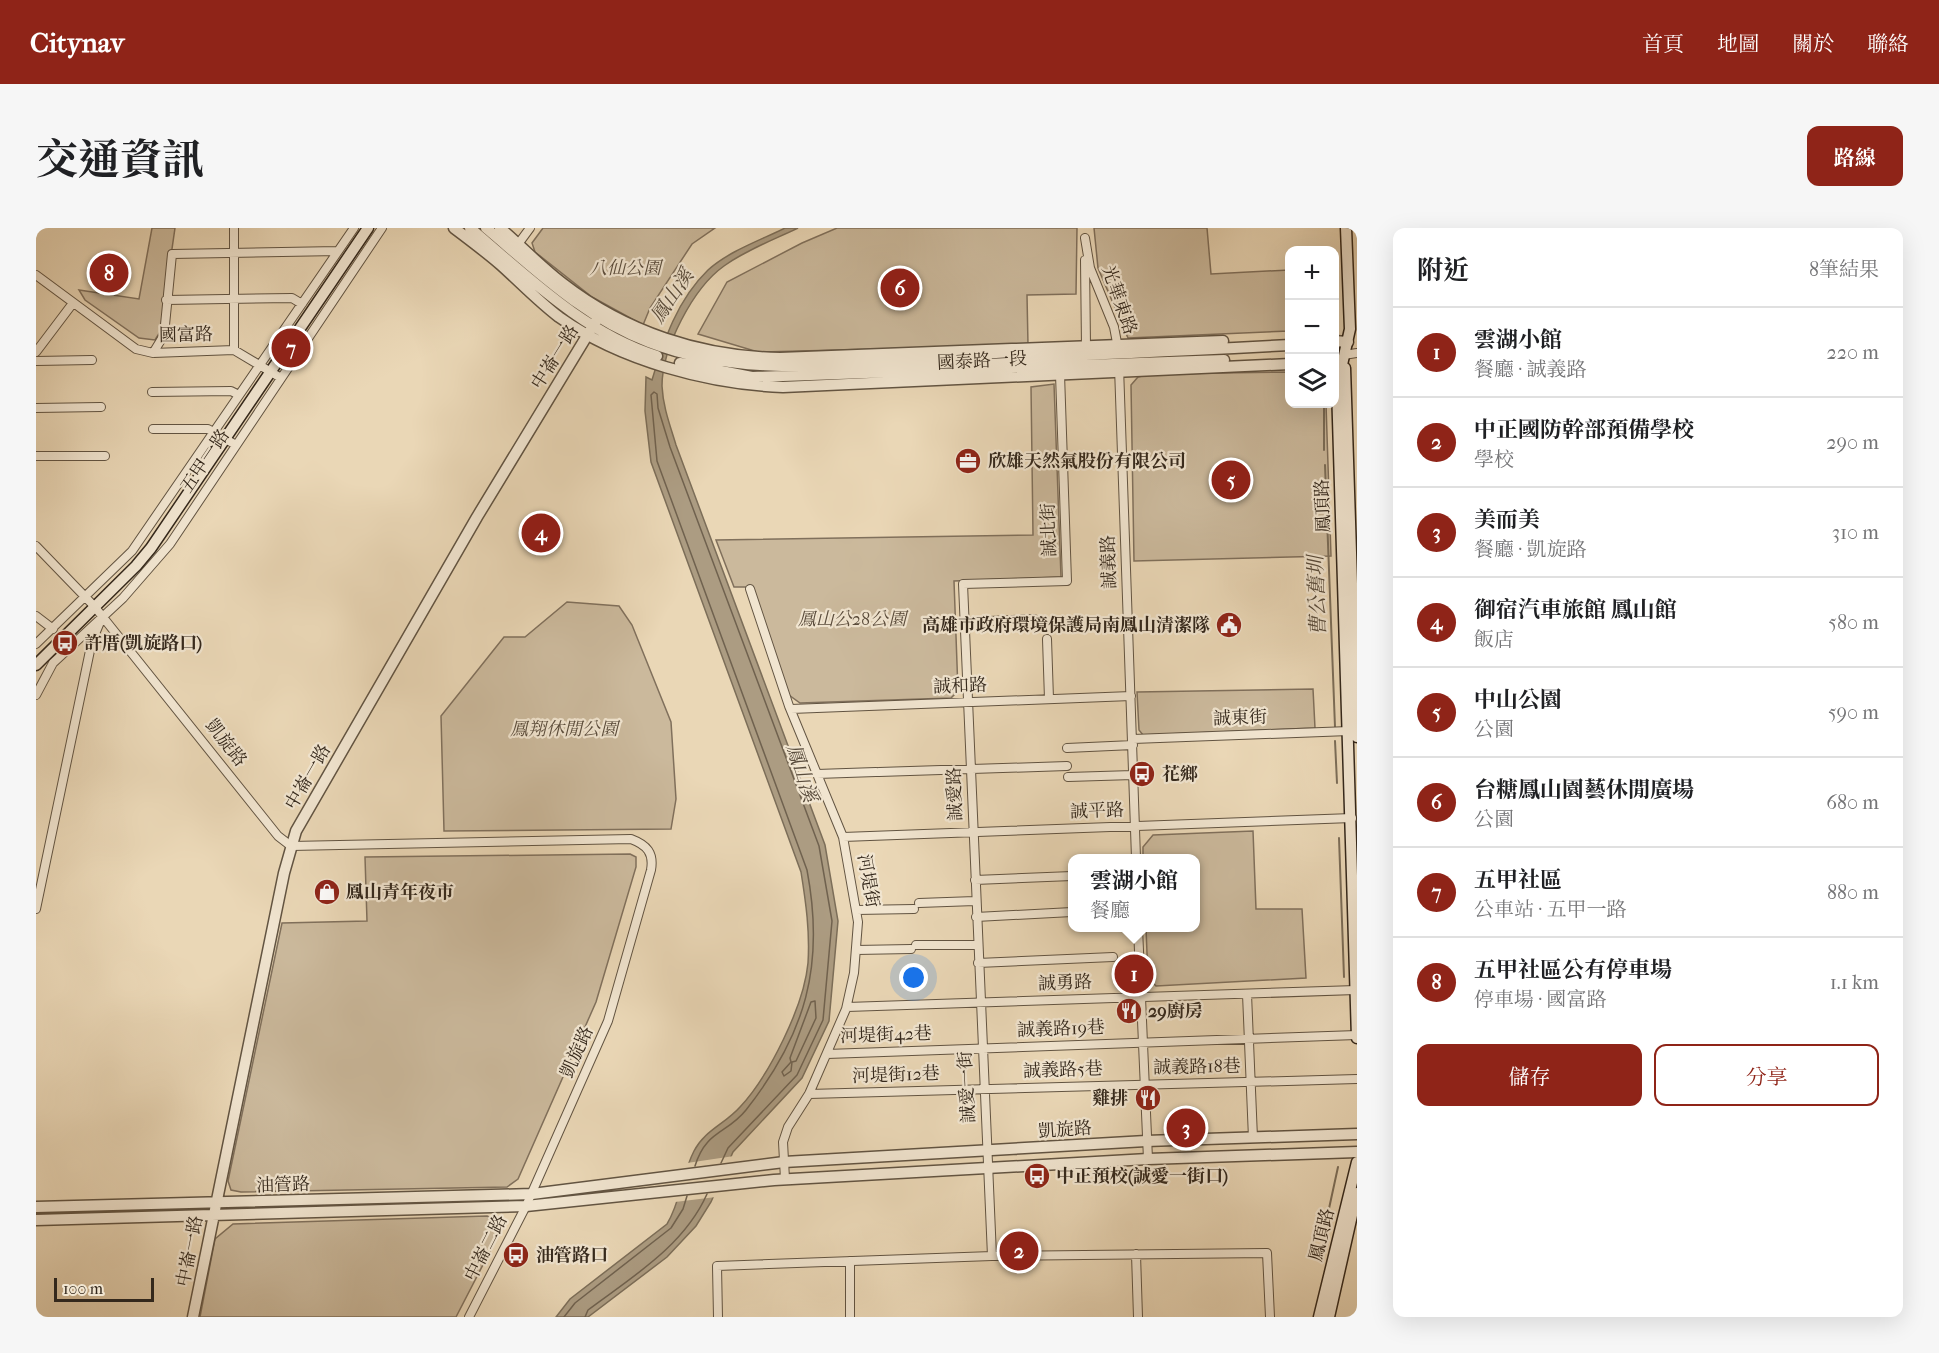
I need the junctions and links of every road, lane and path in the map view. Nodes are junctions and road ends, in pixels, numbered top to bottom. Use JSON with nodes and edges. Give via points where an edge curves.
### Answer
{"nodes":[{"id":1,"x":234,"y":228,"type":"edge"},
{"id":2,"x":354,"y":228,"type":"edge"},
{"id":3,"x":368,"y":228,"type":"edge"},
{"id":4,"x":382,"y":228,"type":"edge"},
{"id":5,"x":454,"y":228,"type":"edge"},
{"id":6,"x":470,"y":228,"type":"edge"},
{"id":7,"x":486,"y":228,"type":"edge"},
{"id":8,"x":500,"y":228,"type":"edge"},
{"id":9,"x":530,"y":228,"type":"edge"},
{"id":10,"x":1084,"y":228,"type":"edge"},
{"id":11,"x":1346,"y":228,"type":"edge"},
{"id":12,"x":1085,"y":238,"type":"junction"},
{"id":13,"x":338,"y":250,"type":"junction"},
{"id":14,"x":234,"y":253,"type":"junction"},
{"id":15,"x":510,"y":255,"type":"junction"},
{"id":16,"x":36,"y":275,"type":"edge"},
{"id":17,"x":234,"y":298,"type":"junction"},
{"id":18,"x":166,"y":300,"type":"junction"},
{"id":19,"x":73,"y":303,"type":"junction"},
{"id":20,"x":302,"y":304,"type":"junction"},
{"id":21,"x":595,"y":322,"type":"junction"},
{"id":22,"x":1285,"y":339,"type":"edge"},
{"id":23,"x":1352,"y":341,"type":"edge"},
{"id":24,"x":1285,"y":345,"type":"edge"},
{"id":25,"x":647,"y":347,"type":"junction"},
{"id":26,"x":1086,"y":347,"type":"junction"},
{"id":27,"x":1163,"y":348,"type":"junction"},
{"id":28,"x":234,"y":350,"type":"junction"},
{"id":29,"x":36,"y":352,"type":"edge"},
{"id":30,"x":153,"y":352,"type":"junction"},
{"id":31,"x":1357,"y":353,"type":"edge"},
{"id":32,"x":1339,"y":355,"type":"edge"},
{"id":33,"x":1339,"y":356,"type":"edge"},
{"id":34,"x":1285,"y":357,"type":"edge"},
{"id":35,"x":681,"y":358,"type":"junction"},
{"id":36,"x":1118,"y":359,"type":"junction"},
{"id":37,"x":92,"y":360,"type":"dead end"},
{"id":38,"x":36,"y":361,"type":"edge"},
{"id":39,"x":1285,"y":364,"type":"edge"},
{"id":40,"x":265,"y":368,"type":"junction"},
{"id":41,"x":1060,"y":374,"type":"junction"},
{"id":42,"x":281,"y":378,"type":"junction"},
{"id":43,"x":152,"y":392,"type":"dead end"},
{"id":44,"x":239,"y":395,"type":"junction"},
{"id":45,"x":101,"y":407,"type":"dead end"},
{"id":46,"x":36,"y":408,"type":"edge"},
{"id":47,"x":1337,"y":408,"type":"edge"},
{"id":48,"x":153,"y":429,"type":"dead end"},
{"id":49,"x":214,"y":432,"type":"junction"},
{"id":50,"x":225,"y":438,"type":"junction"},
{"id":51,"x":236,"y":445,"type":"junction"},
{"id":52,"x":36,"y":456,"type":"edge"},
{"id":53,"x":105,"y":456,"type":"dead end"},
{"id":54,"x":163,"y":506,"type":"junction"},
{"id":55,"x":173,"y":514,"type":"junction"},
{"id":56,"x":185,"y":521,"type":"junction"},
{"id":57,"x":36,"y":547,"type":"edge"},
{"id":58,"x":963,"y":584,"type":"joint"},
{"id":59,"x":750,"y":589,"type":"dead end"},
{"id":60,"x":86,"y":597,"type":"junction"},
{"id":61,"x":94,"y":606,"type":"junction"},
{"id":62,"x":36,"y":616,"type":"edge"},
{"id":63,"x":103,"y":616,"type":"junction"},
{"id":64,"x":1034,"y":619,"type":"dead end"},
{"id":65,"x":965,"y":622,"type":"junction"},
{"id":66,"x":52,"y":629,"type":"junction"},
{"id":67,"x":1047,"y":639,"type":"dead end"},
{"id":68,"x":36,"y":644,"type":"edge"},
{"id":69,"x":36,"y":665,"type":"edge"},
{"id":70,"x":36,"y":695,"type":"edge"},
{"id":71,"x":1131,"y":696,"type":"junction"},
{"id":72,"x":1049,"y":699,"type":"junction"},
{"id":73,"x":968,"y":702,"type":"junction"},
{"id":74,"x":791,"y":709,"type":"junction"},
{"id":75,"x":1353,"y":734,"type":"edge"},
{"id":76,"x":1132,"y":742,"type":"junction"},
{"id":77,"x":1067,"y":748,"type":"dead end"},
{"id":78,"x":1067,"y":766,"type":"dead end"},
{"id":79,"x":970,"y":770,"type":"junction"},
{"id":80,"x":818,"y":774,"type":"junction"},
{"id":81,"x":1133,"y":775,"type":"junction"},
{"id":82,"x":1068,"y":777,"type":"dead end"},
{"id":83,"x":1352,"y":818,"type":"junction"},
{"id":84,"x":1135,"y":826,"type":"junction"},
{"id":85,"x":973,"y":832,"type":"junction"},
{"id":86,"x":843,"y":837,"type":"junction"},
{"id":87,"x":291,"y":846,"type":"junction"},
{"id":88,"x":1136,"y":854,"type":"edge"},
{"id":89,"x":1068,"y":876,"type":"edge"},
{"id":90,"x":975,"y":880,"type":"junction"},
{"id":91,"x":975,"y":901,"type":"junction"},
{"id":92,"x":36,"y":909,"type":"edge"},
{"id":93,"x":856,"y":910,"type":"junction"},
{"id":94,"x":1068,"y":912,"type":"edge"},
{"id":95,"x":976,"y":917,"type":"junction"},
{"id":96,"x":1138,"y":932,"type":"edge"},
{"id":97,"x":977,"y":945,"type":"junction"},
{"id":98,"x":856,"y":950,"type":"junction"},
{"id":99,"x":1113,"y":957,"type":"dead end"},
{"id":100,"x":978,"y":963,"type":"junction"},
{"id":101,"x":1356,"y":990,"type":"edge"},
{"id":102,"x":1247,"y":994,"type":"junction"},
{"id":103,"x":1140,"y":997,"type":"junction"},
{"id":104,"x":979,"y":1003,"type":"junction"},
{"id":105,"x":847,"y":1007,"type":"junction"},
{"id":106,"x":1357,"y":1036,"type":"edge"},
{"id":107,"x":1249,"y":1040,"type":"junction"},
{"id":108,"x":1142,"y":1043,"type":"junction"},
{"id":109,"x":982,"y":1048,"type":"junction"},
{"id":110,"x":827,"y":1054,"type":"junction"},
{"id":111,"x":1357,"y":1078,"type":"edge"},
{"id":112,"x":1251,"y":1082,"type":"junction"},
{"id":113,"x":1143,"y":1084,"type":"junction"},
{"id":114,"x":984,"y":1089,"type":"junction"},
{"id":115,"x":809,"y":1094,"type":"junction"},
{"id":116,"x":1357,"y":1134,"type":"edge"},
{"id":117,"x":1253,"y":1138,"type":"junction"},
{"id":118,"x":1146,"y":1141,"type":"junction"},
{"id":119,"x":987,"y":1152,"type":"junction"},
{"id":120,"x":1357,"y":1152,"type":"edge"},
{"id":121,"x":1148,"y":1160,"type":"junction"},
{"id":122,"x":784,"y":1162,"type":"junction"},
{"id":123,"x":1357,"y":1162,"type":"edge"},
{"id":124,"x":988,"y":1170,"type":"junction"},
{"id":125,"x":785,"y":1179,"type":"junction"},
{"id":126,"x":1357,"y":1192,"type":"edge"},
{"id":127,"x":532,"y":1194,"type":"junction"},
{"id":128,"x":526,"y":1206,"type":"junction"},
{"id":129,"x":36,"y":1207,"type":"edge"},
{"id":130,"x":215,"y":1209,"type":"junction"},
{"id":131,"x":36,"y":1220,"type":"edge"},
{"id":132,"x":1136,"y":1254,"type":"junction"},
{"id":133,"x":992,"y":1256,"type":"junction"},
{"id":134,"x":850,"y":1261,"type":"junction"},
{"id":135,"x":193,"y":1317,"type":"edge"},
{"id":136,"x":469,"y":1317,"type":"edge"},
{"id":137,"x":718,"y":1317,"type":"edge"},
{"id":138,"x":850,"y":1317,"type":"edge"},
{"id":139,"x":1138,"y":1317,"type":"edge"},
{"id":140,"x":1270,"y":1317,"type":"edge"},
{"id":141,"x":1319,"y":1317,"type":"edge"},
{"id":142,"x":1329,"y":1317,"type":"edge"}],
"edges":[{"from":1,"to":14,"type":"street"},
{"from":2,"to":13,"type":"street","name":"五甲一路"},
{"from":3,"to":40,"type":"street","name":"五甲一路"},
{"from":4,"to":42,"type":"street","name":"五甲一路"},
{"from":5,"to":15,"type":"street"},
{"from":6,"to":15,"type":"street"},
{"from":7,"to":15,"type":"street"},
{"from":8,"to":15,"type":"street"},
{"from":9,"to":15,"type":"street"},
{"from":10,"to":12,"type":"street","name":"光華東路"},
{"from":11,"to":23,"type":"street","name":"鳳頂路"},
{"from":12,"to":26,"type":"street","name":"光華東路"},
{"from":12,"to":36,"type":"street","name":"光華東路","via":[[1090,268],[1114,327]]},
{"from":13,"to":14,"type":"street"},
{"from":13,"to":20,"type":"street","name":"五甲一路"},
{"from":14,"to":17,"type":"street"},
{"from":14,"to":18,"type":"street","via":[[172,254]]},
{"from":15,"to":21,"type":"street"},
{"from":15,"to":21,"type":"street","via":[[560,318]]},
{"from":16,"to":19,"type":"street","name":"國富路"},
{"from":17,"to":18,"type":"street"},
{"from":17,"to":20,"type":"street","via":[[292,298]]},
{"from":17,"to":28,"type":"street"},
{"from":18,"to":30,"type":"street","via":[[164,335]]},
{"from":19,"to":29,"type":"street"},
{"from":19,"to":30,"type":"street","name":"國富路","via":[[133,347]]},
{"from":20,"to":40,"type":"street","name":"五甲一路"},
{"from":21,"to":25,"type":"street"},
{"from":21,"to":25,"type":"street"},
{"from":21,"to":87,"type":"street","name":"中崙一路","via":[[477,517],[296,831]]},
{"from":22,"to":27,"type":"street","name":"國泰路一段"},
{"from":23,"to":32,"type":"street","name":"鳳頂路"},
{"from":24,"to":27,"type":"street","name":"國泰路一段"},
{"from":25,"to":35,"type":"street"},
{"from":25,"to":35,"type":"street"},
{"from":26,"to":35,"type":"street","name":"國泰路一段"},
{"from":26,"to":36,"type":"street","name":"國泰路一段"},
{"from":27,"to":36,"type":"street","name":"國泰路一段"},
{"from":28,"to":30,"type":"street","name":"國富路"},
{"from":28,"to":40,"type":"street","name":"國富路"},
{"from":31,"to":33,"type":"street"},
{"from":34,"to":36,"type":"street","name":"國泰路一段"},
{"from":35,"to":36,"type":"street","name":"國泰路一段","via":[[752,377]]},
{"from":35,"to":41,"type":"street","name":"國泰路一段","via":[[711,379],[746,386]]},
{"from":36,"to":39,"type":"street","name":"國泰路一段"},
{"from":36,"to":41,"type":"street","name":"國泰路一段"},
{"from":36,"to":71,"type":"street","name":"誠義路"},
{"from":37,"to":38,"type":"street"},
{"from":40,"to":42,"type":"street","name":"國富路"},
{"from":40,"to":44,"type":"street","name":"五甲一路"},
{"from":40,"to":50,"type":"street","name":"五甲一路"},
{"from":41,"to":58,"type":"street","name":"誠北街","via":[[1067,581]]},
{"from":42,"to":51,"type":"street","name":"五甲一路"},
{"from":43,"to":44,"type":"street","via":[[231,391]]},
{"from":44,"to":49,"type":"street","name":"五甲一路"},
{"from":45,"to":46,"type":"street"},
{"from":47,"to":75,"type":"street","name":"鳳頂路"},
{"from":48,"to":49,"type":"street"},
{"from":49,"to":50,"type":"street"},
{"from":49,"to":54,"type":"street","name":"五甲一路"},
{"from":50,"to":51,"type":"street"},
{"from":50,"to":55,"type":"street","name":"五甲一路"},
{"from":51,"to":56,"type":"street","name":"五甲一路"},
{"from":52,"to":53,"type":"street"},
{"from":54,"to":55,"type":"street"},
{"from":54,"to":60,"type":"street","name":"五甲一路","via":[[132,551]]},
{"from":55,"to":56,"type":"street"},
{"from":55,"to":61,"type":"street","name":"五甲一路","via":[[136,566]]},
{"from":56,"to":63,"type":"street","name":"五甲一路","via":[[146,574]]},
{"from":57,"to":60,"type":"street","name":"凱旋路"},
{"from":58,"to":65,"type":"street","name":"誠愛路"},
{"from":59,"to":74,"type":"street","name":"河堤街"},
{"from":60,"to":61,"type":"street","name":"凱旋路"},
{"from":60,"to":66,"type":"street","name":"五甲一路"},
{"from":61,"to":63,"type":"street","name":"凱旋路"},
{"from":61,"to":69,"type":"street","name":"五甲一路"},
{"from":62,"to":66,"type":"street"},
{"from":63,"to":70,"type":"street","name":"五甲一路","via":[[53,663]]},
{"from":63,"to":87,"type":"street","name":"凱旋路"},
{"from":63,"to":92,"type":"street","via":[[92,641]]},
{"from":64,"to":65,"type":"street"},
{"from":65,"to":73,"type":"street","name":"誠愛路"},
{"from":66,"to":68,"type":"street","name":"五甲一路"},
{"from":67,"to":72,"type":"street"},
{"from":71,"to":72,"type":"street","name":"誠和路"},
{"from":71,"to":76,"type":"street","name":"誠義路"},
{"from":72,"to":73,"type":"street","name":"誠和路"},
{"from":73,"to":74,"type":"street","name":"誠和路"},
{"from":73,"to":79,"type":"street","name":"誠愛路"},
{"from":74,"to":80,"type":"street","name":"河堤街"},
{"from":75,"to":76,"type":"street","name":"誠東街"},
{"from":75,"to":83,"type":"street","name":"鳳頂路"},
{"from":76,"to":77,"type":"street","name":"誠東街"},
{"from":76,"to":81,"type":"street","name":"誠義路"},
{"from":78,"to":79,"type":"street"},
{"from":79,"to":80,"type":"street"},
{"from":79,"to":85,"type":"street","name":"誠愛路"},
{"from":80,"to":86,"type":"street","name":"河堤街"},
{"from":81,"to":82,"type":"street"},
{"from":81,"to":84,"type":"street","name":"誠義路"},
{"from":83,"to":84,"type":"street","name":"誠平路"},
{"from":83,"to":101,"type":"street","name":"鳳頂路"},
{"from":84,"to":85,"type":"street","name":"誠平路"},
{"from":84,"to":88,"type":"street","name":"誠義路"},
{"from":85,"to":86,"type":"street","name":"誠平路"},
{"from":85,"to":90,"type":"street","name":"誠愛路"},
{"from":86,"to":93,"type":"street","name":"河堤街"},
{"from":87,"to":127,"type":"street","name":"凱旋路","via":[[631,839],[649,850],[653,858],[651,870],[609,1021]]},
{"from":87,"to":130,"type":"street","name":"中崙一路"},
{"from":89,"to":90,"type":"street"},
{"from":90,"to":91,"type":"street","name":"誠愛路"},
{"from":91,"to":93,"type":"street"},
{"from":91,"to":95,"type":"street","name":"誠愛路"},
{"from":93,"to":98,"type":"street","name":"河堤街"},
{"from":94,"to":95,"type":"street"},
{"from":95,"to":97,"type":"street","name":"誠愛路"},
{"from":96,"to":103,"type":"street"},
{"from":97,"to":98,"type":"street"},
{"from":97,"to":100,"type":"street","name":"誠愛路"},
{"from":98,"to":105,"type":"street","name":"河堤街"},
{"from":99,"to":100,"type":"street"},
{"from":100,"to":104,"type":"street","name":"誠愛路"},
{"from":101,"to":102,"type":"street","name":"誠勇路"},
{"from":101,"to":106,"type":"street","name":"鳳頂路"},
{"from":102,"to":103,"type":"street","name":"誠勇路"},
{"from":102,"to":107,"type":"street"},
{"from":103,"to":104,"type":"street","name":"誠勇路"},
{"from":103,"to":108,"type":"street"},
{"from":104,"to":105,"type":"street","name":"誠勇路"},
{"from":104,"to":109,"type":"street","name":"誠愛一街"},
{"from":105,"to":110,"type":"street","name":"河堤街"},
{"from":106,"to":107,"type":"street","name":"誠義路19巷"},
{"from":107,"to":108,"type":"street","name":"誠義路19巷"},
{"from":107,"to":112,"type":"street"},
{"from":108,"to":109,"type":"street","name":"誠義路19巷"},
{"from":108,"to":113,"type":"street"},
{"from":109,"to":110,"type":"street","name":"河堤街42巷"},
{"from":109,"to":114,"type":"street","name":"誠愛一街"},
{"from":110,"to":115,"type":"street","name":"河堤街"},
{"from":111,"to":112,"type":"street","name":"誠義路18巷"},
{"from":112,"to":113,"type":"street","name":"誠義路18巷"},
{"from":112,"to":117,"type":"street"},
{"from":113,"to":114,"type":"street","name":"誠義路5巷"},
{"from":113,"to":118,"type":"street"},
{"from":114,"to":115,"type":"street","name":"河堤街12巷"},
{"from":114,"to":119,"type":"street","name":"誠愛一街"},
{"from":115,"to":122,"type":"street","name":"河堤街","via":[[783,1142]]},
{"from":116,"to":117,"type":"street","name":"凱旋路"},
{"from":117,"to":118,"type":"street","name":"凱旋路"},
{"from":118,"to":119,"type":"street","name":"凱旋路"},
{"from":118,"to":121,"type":"street"},
{"from":119,"to":122,"type":"street","name":"凱旋路"},
{"from":119,"to":124,"type":"street","name":"誠愛一街"},
{"from":120,"to":121,"type":"street","name":"凱旋路"},
{"from":121,"to":124,"type":"street","name":"凱旋路"},
{"from":122,"to":125,"type":"street","name":"河堤街"},
{"from":122,"to":127,"type":"street","name":"凱旋路"},
{"from":123,"to":141,"type":"street","name":"鳳頂路"},
{"from":124,"to":125,"type":"street","name":"凱旋路"},
{"from":124,"to":133,"type":"street","name":"誠愛一街"},
{"from":125,"to":128,"type":"street","name":"凱旋路"},
{"from":126,"to":142,"type":"street","name":"鳳頂路"},
{"from":127,"to":128,"type":"street","name":"中崙二路"},
{"from":127,"to":130,"type":"street","name":"油管路"},
{"from":128,"to":130,"type":"street","name":"油管路"},
{"from":128,"to":136,"type":"street","name":"中崙二路"},
{"from":129,"to":130,"type":"street","name":"油管路"},
{"from":130,"to":131,"type":"street","name":"油管路"},
{"from":130,"to":135,"type":"street","name":"中崙一路"},
{"from":132,"to":133,"type":"street"},
{"from":132,"to":139,"type":"street"},
{"from":132,"to":140,"type":"street","via":[[1267,1253]]},
{"from":133,"to":134,"type":"street"},
{"from":134,"to":137,"type":"street","via":[[717,1266]]},
{"from":134,"to":138,"type":"street"}]}
